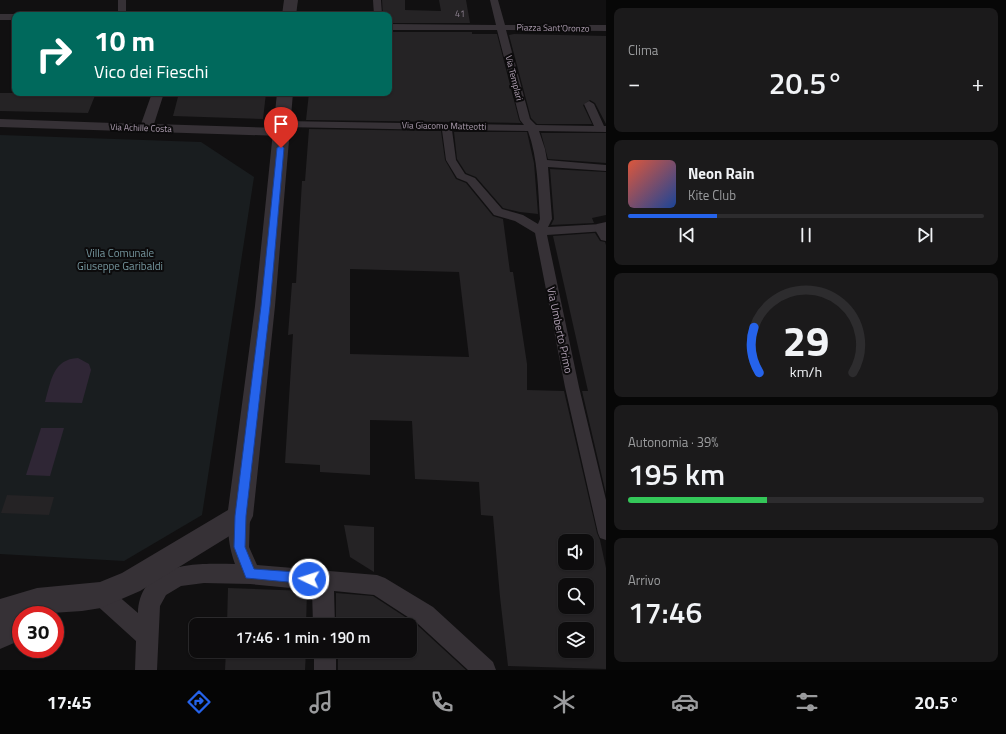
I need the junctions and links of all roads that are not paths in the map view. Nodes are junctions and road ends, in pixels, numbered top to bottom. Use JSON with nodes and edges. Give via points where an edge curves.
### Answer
{"nodes":[{"id":1,"x":122,"y":0,"type":"edge"},
{"id":2,"x":291,"y":0,"type":"edge"},
{"id":3,"x":377,"y":0,"type":"edge"},
{"id":4,"x":494,"y":0,"type":"edge"},
{"id":5,"x":122,"y":12,"type":"edge"},
{"id":6,"x":289,"y":12,"type":"edge"},
{"id":7,"x":378,"y":12,"type":"edge"},
{"id":8,"x":0,"y":17,"type":"edge"},
{"id":9,"x":12,"y":17,"type":"edge"},
{"id":10,"x":392,"y":27,"type":"edge"},
{"id":11,"x":501,"y":27,"type":"junction"},
{"id":12,"x":606,"y":28,"type":"edge"},
{"id":13,"x":157,"y":96,"type":"edge"},
{"id":14,"x":285,"y":96,"type":"edge"},
{"id":15,"x":590,"y":104,"type":"dead end"},
{"id":16,"x":0,"y":123,"type":"edge"},
{"id":17,"x":446,"y":127,"type":"junction"},
{"id":18,"x":532,"y":127,"type":"junction"},
{"id":19,"x":146,"y":128,"type":"junction"},
{"id":20,"x":283,"y":128,"type":"junction"},
{"id":21,"x":603,"y":129,"type":"edge"},
{"id":22,"x":542,"y":163,"type":"junction"},
{"id":23,"x":606,"y":168,"type":"edge"},
{"id":24,"x":605,"y":230,"type":"edge"},
{"id":25,"x":540,"y":231,"type":"junction"},
{"id":26,"x":240,"y":516,"type":"junction"},
{"id":27,"x":606,"y":533,"type":"edge"},
{"id":28,"x":250,"y":574,"type":"junction"},
{"id":29,"x":323,"y":580,"type":"junction"},
{"id":30,"x":91,"y":597,"type":"junction"},
{"id":31,"x":64,"y":610,"type":"edge"},
{"id":32,"x":0,"y":612,"type":"edge"},
{"id":33,"x":324,"y":618,"type":"edge"},
{"id":34,"x":12,"y":630,"type":"edge"},
{"id":35,"x":0,"y":635,"type":"edge"},
{"id":36,"x":147,"y":636,"type":"junction"},
{"id":37,"x":325,"y":658,"type":"edge"},
{"id":38,"x":146,"y":670,"type":"edge"},
{"id":39,"x":325,"y":670,"type":"edge"},
{"id":40,"x":486,"y":670,"type":"edge"}],
"edges":[{"from":1,"to":5,"type":"street"},
{"from":2,"to":6,"type":"street"},
{"from":3,"to":7,"type":"street"},
{"from":4,"to":11,"type":"street","name":"Piazza Sant'Oronzo"},
{"from":8,"to":9,"type":"street"},
{"from":10,"to":11,"type":"street","name":"Piazza Sant'Oronzo"},
{"from":11,"to":12,"type":"street","name":"Piazza Sant'Oronzo"},
{"from":11,"to":18,"type":"street","name":"Via Templari","via":[[525,120]]},
{"from":13,"to":19,"type":"street"},
{"from":14,"to":20,"type":"street"},
{"from":15,"to":21,"type":"street"},
{"from":16,"to":19,"type":"street","name":"Via Achille Costa"},
{"from":17,"to":18,"type":"street","name":"Via Giacomo Matteotti"},
{"from":17,"to":20,"type":"street","name":"Via Giacomo Matteotti"},
{"from":17,"to":25,"type":"street","via":[[451,160],[462,176],[471,180],[498,212],[519,218]]},
{"from":18,"to":21,"type":"street","name":"Via Giacomo Matteotti"},
{"from":18,"to":22,"type":"street","name":"Via Umberto Primo"},
{"from":19,"to":20,"type":"street","name":"Via Achille Costa"},
{"from":20,"to":26,"type":"street"},
{"from":22,"to":23,"type":"street"},
{"from":22,"to":25,"type":"street","name":"Via Umberto Primo","via":[[546,220]]},
{"from":24,"to":25,"type":"street"},
{"from":25,"to":27,"type":"street","name":"Via Umberto Primo","via":[[572,387]]},
{"from":26,"to":28,"type":"street","via":[[239,547]]},
{"from":26,"to":30,"type":"street","via":[[131,582]]},
{"from":28,"to":29,"type":"street"},
{"from":28,"to":36,"type":"street","via":[[204,573],[177,576],[158,588],[149,604]]},
{"from":29,"to":33,"type":"street"},
{"from":29,"to":40,"type":"street","via":[[377,585],[425,615]]},
{"from":30,"to":31,"type":"street"},
{"from":30,"to":32,"type":"street","via":[[37,601]]},
{"from":30,"to":36,"type":"street"},
{"from":34,"to":35,"type":"street"},
{"from":36,"to":38,"type":"street"},
{"from":37,"to":39,"type":"street"}]}
